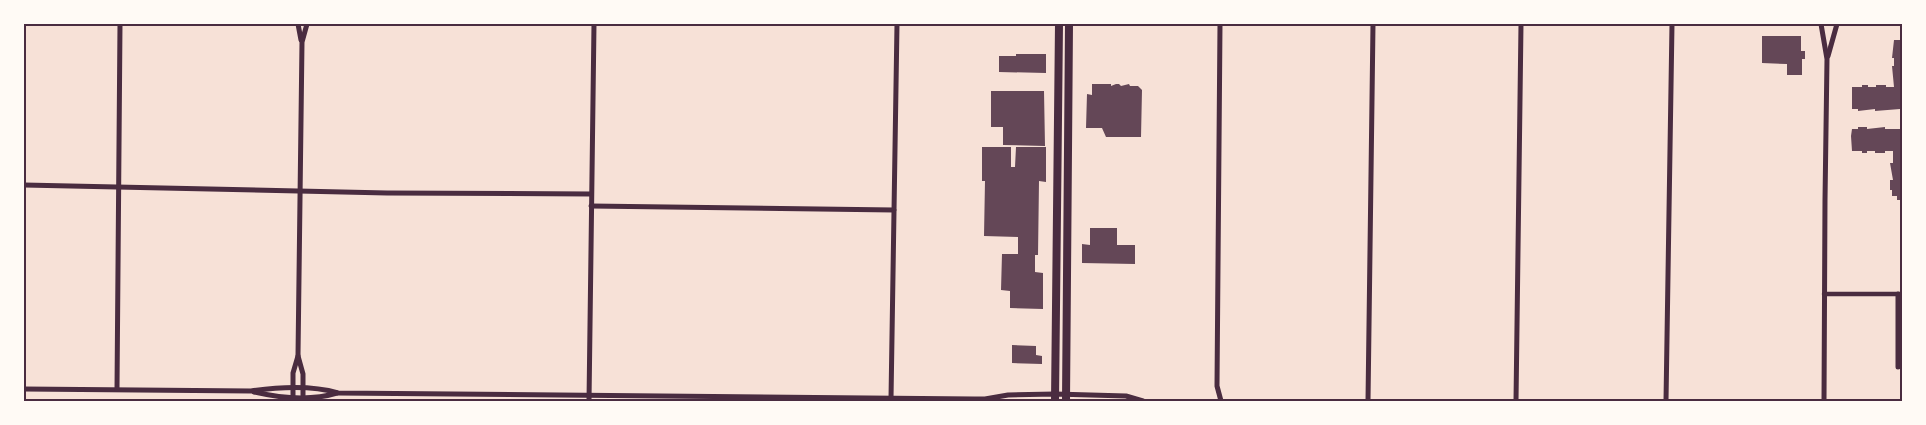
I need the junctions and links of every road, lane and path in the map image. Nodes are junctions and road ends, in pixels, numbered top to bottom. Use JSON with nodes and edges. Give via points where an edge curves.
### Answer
{"nodes":[{"id":1,"x":120,"y":24,"type":"edge"},
{"id":2,"x":298,"y":24,"type":"edge"},
{"id":3,"x":307,"y":24,"type":"edge"},
{"id":4,"x":594,"y":24,"type":"edge"},
{"id":5,"x":897,"y":24,"type":"edge"},
{"id":6,"x":1059,"y":24,"type":"edge"},
{"id":7,"x":1069,"y":24,"type":"edge"},
{"id":8,"x":1220,"y":24,"type":"edge"},
{"id":9,"x":1373,"y":24,"type":"edge"},
{"id":10,"x":1521,"y":24,"type":"edge"},
{"id":11,"x":1672,"y":24,"type":"edge"},
{"id":12,"x":1821,"y":24,"type":"edge"},
{"id":13,"x":1838,"y":24,"type":"edge"},
{"id":14,"x":302,"y":42,"type":"junction"},
{"id":15,"x":1827,"y":59,"type":"junction"},
{"id":16,"x":24,"y":185,"type":"edge"},
{"id":17,"x":118,"y":187,"type":"junction"},
{"id":18,"x":300,"y":191,"type":"junction"},
{"id":19,"x":591,"y":194,"type":"junction"},
{"id":20,"x":591,"y":206,"type":"junction"},
{"id":21,"x":894,"y":210,"type":"junction"},
{"id":22,"x":1824,"y":294,"type":"junction"},
{"id":23,"x":1900,"y":294,"type":"edge"},
{"id":24,"x":298,"y":356,"type":"junction"},
{"id":25,"x":1898,"y":367,"type":"dead end"},
{"id":26,"x":292,"y":388,"type":"junction"},
{"id":27,"x":303,"y":388,"type":"junction"},
{"id":28,"x":24,"y":389,"type":"edge"},
{"id":29,"x":117,"y":389,"type":"junction"},
{"id":30,"x":251,"y":391,"type":"junction"},
{"id":31,"x":338,"y":393,"type":"junction"},
{"id":32,"x":1055,"y":398,"type":"edge"},
{"id":33,"x":1066,"y":398,"type":"edge"},
{"id":34,"x":293,"y":399,"type":"edge"},
{"id":35,"x":303,"y":399,"type":"edge"},
{"id":36,"x":589,"y":399,"type":"edge"},
{"id":37,"x":891,"y":399,"type":"junction"},
{"id":38,"x":985,"y":399,"type":"junction"},
{"id":39,"x":770,"y":400,"type":"edge"},
{"id":40,"x":994,"y":401,"type":"edge"},
{"id":41,"x":1143,"y":401,"type":"edge"},
{"id":42,"x":1221,"y":401,"type":"edge"},
{"id":43,"x":1368,"y":401,"type":"edge"},
{"id":44,"x":1516,"y":401,"type":"edge"},
{"id":45,"x":1666,"y":401,"type":"edge"},
{"id":46,"x":1824,"y":401,"type":"edge"}],
"edges":[{"from":1,"to":17,"type":"street"},
{"from":2,"to":14,"type":"street"},
{"from":3,"to":14,"type":"street"},
{"from":4,"to":19,"type":"street"},
{"from":5,"to":21,"type":"street"},
{"from":6,"to":32,"type":"main road"},
{"from":7,"to":33,"type":"main road"},
{"from":8,"to":42,"type":"street","via":[[1217,386]]},
{"from":9,"to":43,"type":"street"},
{"from":10,"to":44,"type":"street"},
{"from":11,"to":45,"type":"street"},
{"from":12,"to":15,"type":"street"},
{"from":13,"to":15,"type":"street"},
{"from":14,"to":18,"type":"street"},
{"from":15,"to":22,"type":"street"},
{"from":16,"to":17,"type":"street"},
{"from":17,"to":18,"type":"street"},
{"from":17,"to":29,"type":"street"},
{"from":18,"to":19,"type":"street"},
{"from":18,"to":24,"type":"street"},
{"from":19,"to":20,"type":"street"},
{"from":20,"to":21,"type":"street"},
{"from":20,"to":36,"type":"street"},
{"from":21,"to":37,"type":"street"},
{"from":22,"to":23,"type":"street"},
{"from":22,"to":46,"type":"street"},
{"from":23,"to":25,"type":"street"},
{"from":24,"to":26,"type":"street"},
{"from":24,"to":27,"type":"street"},
{"from":26,"to":27,"type":"street"},
{"from":26,"to":30,"type":"street"},
{"from":26,"to":34,"type":"street"},
{"from":27,"to":31,"type":"street"},
{"from":27,"to":35,"type":"street"},
{"from":28,"to":29,"type":"street"},
{"from":29,"to":30,"type":"street"},
{"from":30,"to":34,"type":"street"},
{"from":31,"to":35,"type":"street"},
{"from":31,"to":36,"type":"street"},
{"from":32,"to":33,"type":"street"},
{"from":32,"to":38,"type":"street","via":[[1008,395]]},
{"from":33,"to":41,"type":"street","via":[[1126,396]]},
{"from":34,"to":35,"type":"street"},
{"from":36,"to":39,"type":"street"},
{"from":37,"to":38,"type":"street"},
{"from":37,"to":39,"type":"street"},
{"from":38,"to":40,"type":"street"}]}
